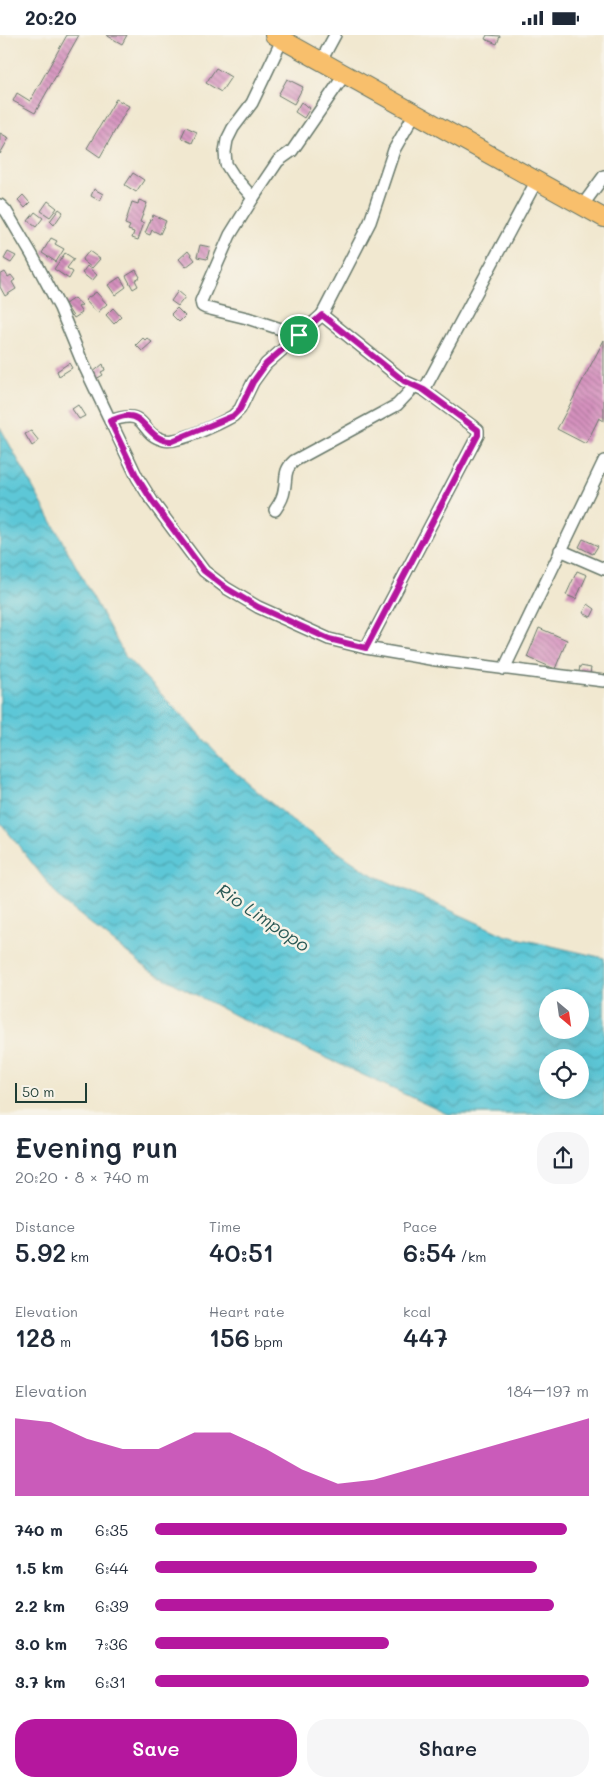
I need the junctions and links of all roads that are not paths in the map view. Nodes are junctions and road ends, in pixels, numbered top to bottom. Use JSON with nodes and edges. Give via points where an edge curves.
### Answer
{"nodes":[{"id":1,"x":335,"y":35,"type":"edge"},
{"id":2,"x":278,"y":37,"type":"edge"},
{"id":3,"x":321,"y":61,"type":"junction"},
{"id":4,"x":345,"y":75,"type":"junction"},
{"id":5,"x":415,"y":113,"type":"junction"},
{"id":6,"x":604,"y":176,"type":"edge"},
{"id":7,"x":536,"y":181,"type":"junction"},
{"id":8,"x":253,"y":198,"type":"junction"},
{"id":9,"x":0,"y":205,"type":"edge"},
{"id":10,"x":582,"y":206,"type":"junction"},
{"id":11,"x":604,"y":218,"type":"edge"},
{"id":12,"x":322,"y":315,"type":"junction"},
{"id":13,"x":299,"y":335,"type":"junction"},
{"id":14,"x":419,"y":389,"type":"junction"},
{"id":15,"x":110,"y":421,"type":"junction"},
{"id":16,"x":603,"y":466,"type":"edge"},
{"id":17,"x":275,"y":511,"type":"dead end"},
{"id":18,"x":560,"y":550,"type":"junction"},
{"id":19,"x":604,"y":569,"type":"edge"},
{"id":20,"x":366,"y":648,"type":"junction"},
{"id":21,"x":504,"y":669,"type":"junction"},
{"id":22,"x":604,"y":681,"type":"edge"}],
"edges":[{"from":1,"to":3,"type":"street"},
{"from":2,"to":3,"type":"highway"},
{"from":2,"to":8,"type":"street","via":[[252,103],[233,128],[226,146],[226,164]]},
{"from":3,"to":4,"type":"highway"},
{"from":4,"to":5,"type":"highway"},
{"from":4,"to":8,"type":"street","via":[[292,151],[278,161]]},
{"from":5,"to":7,"type":"highway"},
{"from":5,"to":12,"type":"street","via":[[394,150],[370,222]]},
{"from":6,"to":10,"type":"street"},
{"from":7,"to":10,"type":"highway"},
{"from":7,"to":14,"type":"street"},
{"from":8,"to":13,"type":"street","via":[[230,235],[201,301],[202,306]]},
{"from":9,"to":15,"type":"street","via":[[28,247],[60,308]]},
{"from":10,"to":11,"type":"highway"},
{"from":12,"to":13,"type":"street"},
{"from":12,"to":14,"type":"street"},
{"from":13,"to":15,"type":"street","via":[[266,364],[240,409],[225,421],[172,441],[157,438],[128,415]]},
{"from":14,"to":17,"type":"street","via":[[397,405],[294,461],[284,476],[285,489]]},
{"from":14,"to":20,"type":"street","via":[[474,426],[478,435]]},
{"from":15,"to":20,"type":"street","via":[[152,501],[204,571],[258,607],[329,639]]},
{"from":16,"to":18,"type":"street"},
{"from":18,"to":19,"type":"street"},
{"from":18,"to":21,"type":"street"},
{"from":20,"to":21,"type":"street"},
{"from":21,"to":22,"type":"street"}]}
